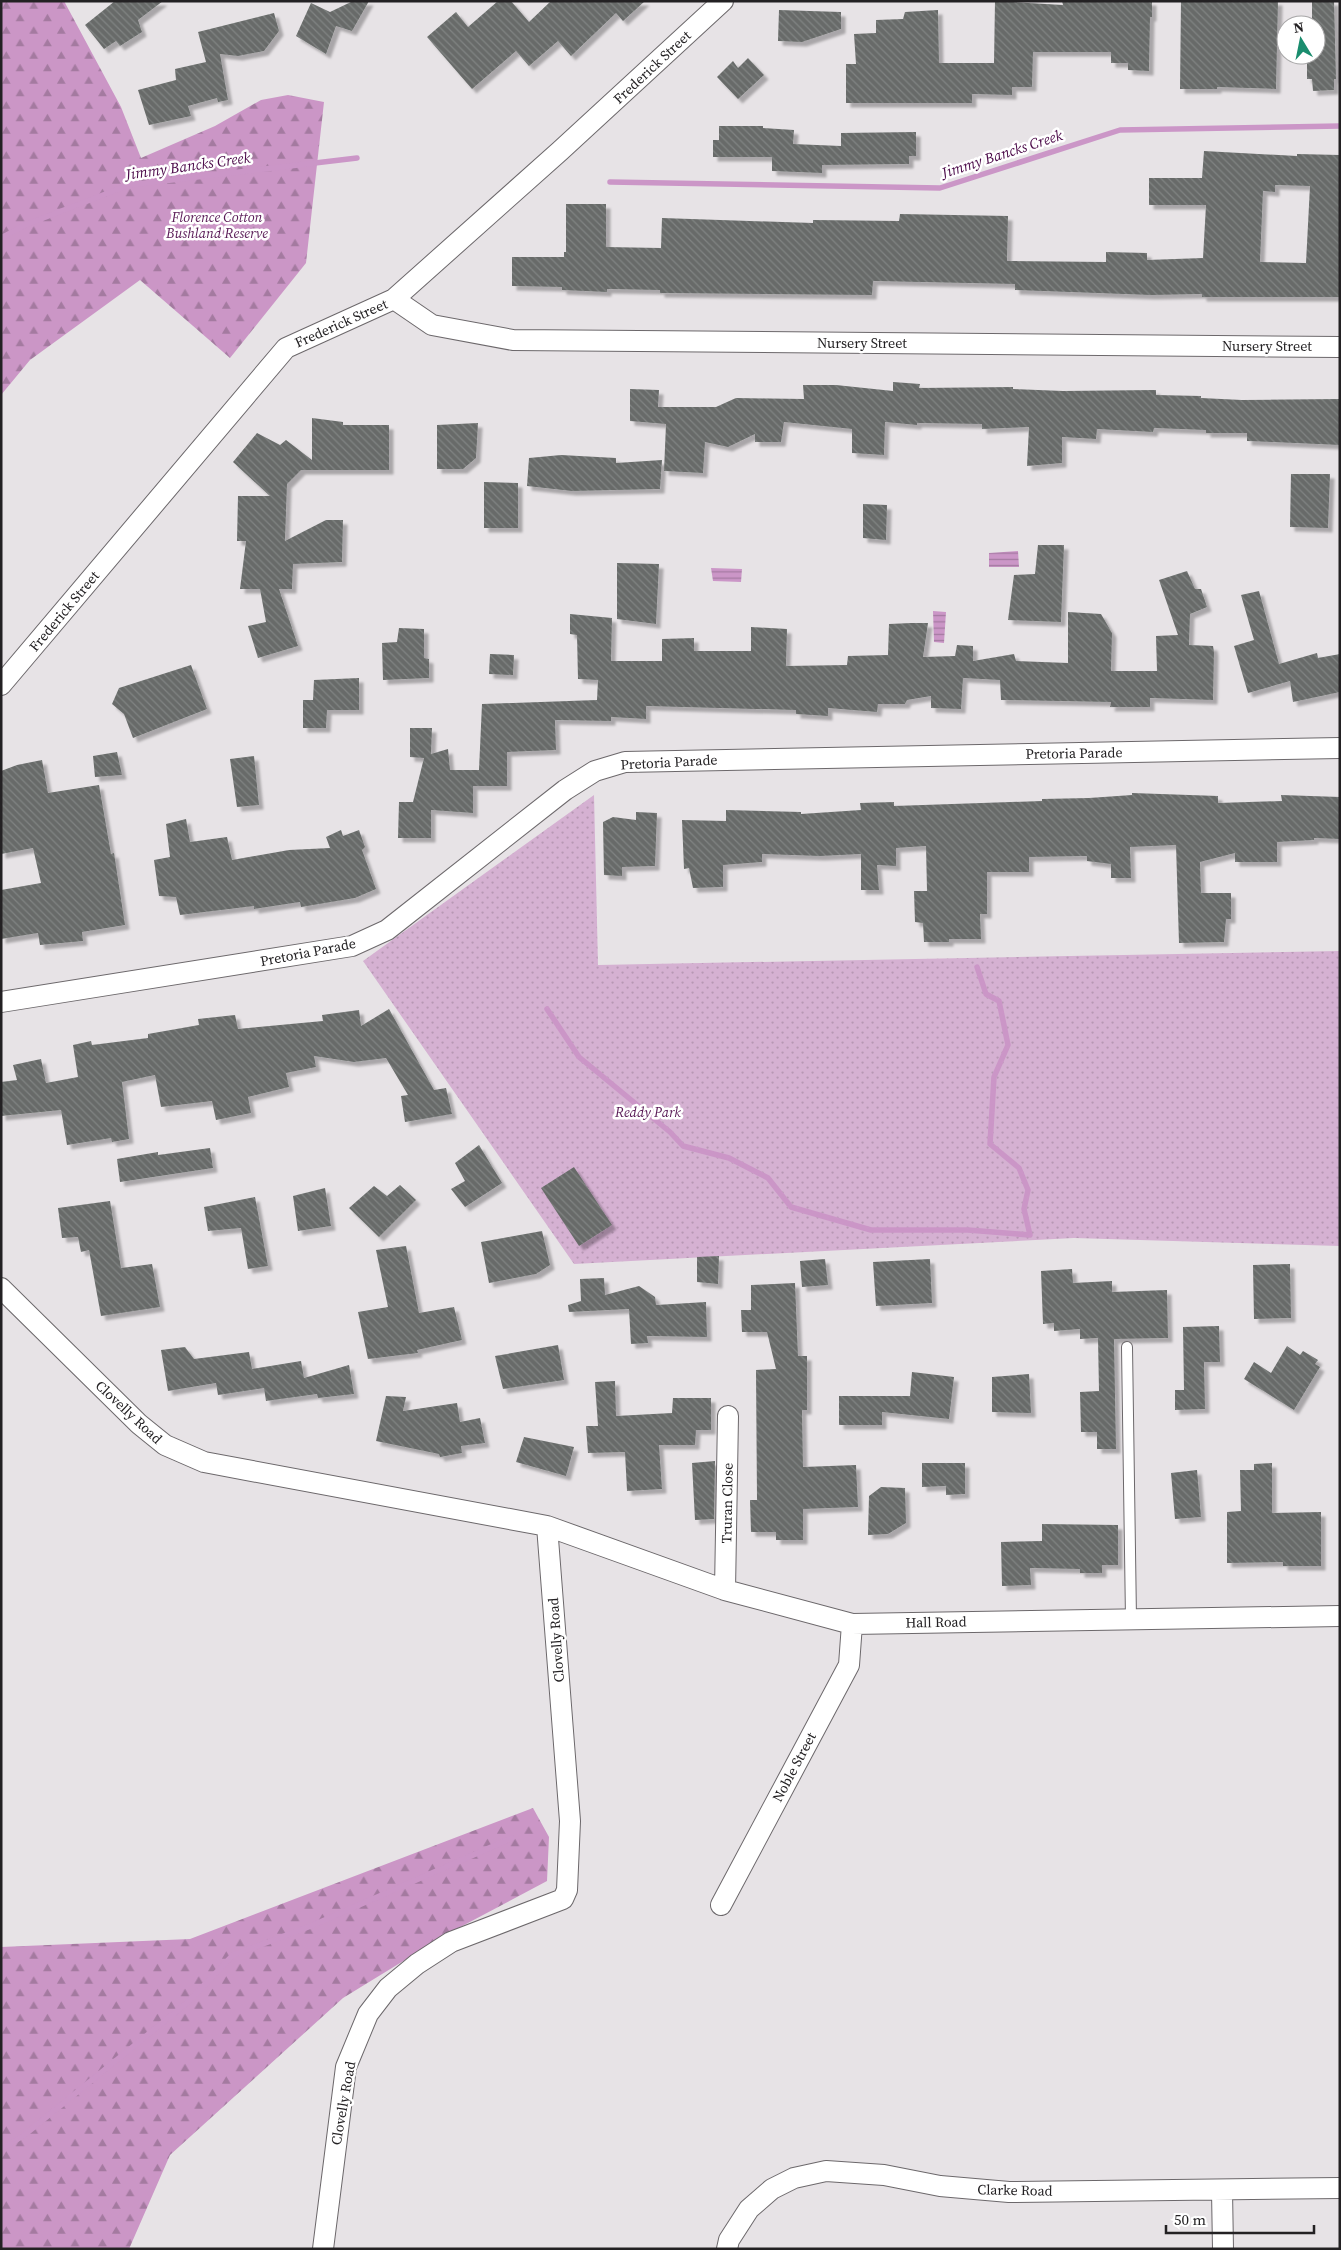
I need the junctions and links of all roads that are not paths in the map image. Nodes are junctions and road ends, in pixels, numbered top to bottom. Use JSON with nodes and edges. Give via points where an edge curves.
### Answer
{"nodes":[{"id":1,"x":723,"y":1,"type":"edge"},
{"id":2,"x":394,"y":298,"type":"junction"},
{"id":3,"x":1340,"y":346,"type":"edge"},
{"id":4,"x":1,"y":685,"type":"edge"},
{"id":5,"x":1340,"y":748,"type":"edge"},
{"id":6,"x":1,"y":1002,"type":"edge"},
{"id":7,"x":1,"y":1288,"type":"edge"},
{"id":8,"x":1127,"y":1347,"type":"dead end"},
{"id":9,"x":728,"y":1416,"type":"dead end"},
{"id":10,"x":547,"y":1526,"type":"junction"},
{"id":11,"x":725,"y":1590,"type":"junction"},
{"id":12,"x":1340,"y":1616,"type":"edge"},
{"id":13,"x":1131,"y":1619,"type":"junction"},
{"id":14,"x":852,"y":1624,"type":"junction"},
{"id":15,"x":721,"y":1905,"type":"dead end"},
{"id":16,"x":1340,"y":2188,"type":"edge"},
{"id":17,"x":1222,"y":2191,"type":"junction"},
{"id":18,"x":323,"y":2249,"type":"edge"},
{"id":19,"x":727,"y":2249,"type":"edge"},
{"id":20,"x":1223,"y":2249,"type":"edge"}],
"edges":[{"from":1,"to":2,"type":"street","name":"Frederick Street"},
{"from":2,"to":3,"type":"street","name":"Nursery Street","via":[[432,325],[513,340]]},
{"from":2,"to":4,"type":"street","name":"Frederick Street","via":[[286,348]]},
{"from":5,"to":6,"type":"street","name":"Pretoria Parade","via":[[626,762],[596,771],[565,790],[387,930],[352,946]]},
{"from":7,"to":10,"type":"street","name":"Clovelly Road","via":[[165,1446],[204,1462]]},
{"from":8,"to":13,"type":"lane"},
{"from":9,"to":11,"type":"street","name":"Truran Close"},
{"from":10,"to":11,"type":"street","name":"Hall Road"},
{"from":10,"to":18,"type":"street","name":"Clovelly Road","via":[[570,1820],[568,1890],[564,1899],[451,1942],[388,1988],[368,2014],[346,2067]]},
{"from":11,"to":14,"type":"street","name":"Hall Road"},
{"from":12,"to":13,"type":"street","name":"Hall Road"},
{"from":13,"to":14,"type":"street","name":"Hall Road"},
{"from":14,"to":15,"type":"street","name":"Noble Street","via":[[848,1664]]},
{"from":16,"to":17,"type":"street","name":"Clarke Road"},
{"from":17,"to":19,"type":"street","name":"Clarke Road","via":[[1009,2192],[940,2186],[884,2175],[826,2171],[794,2178],[772,2189],[749,2209],[729,2240]]},
{"from":17,"to":20,"type":"street"}]}
